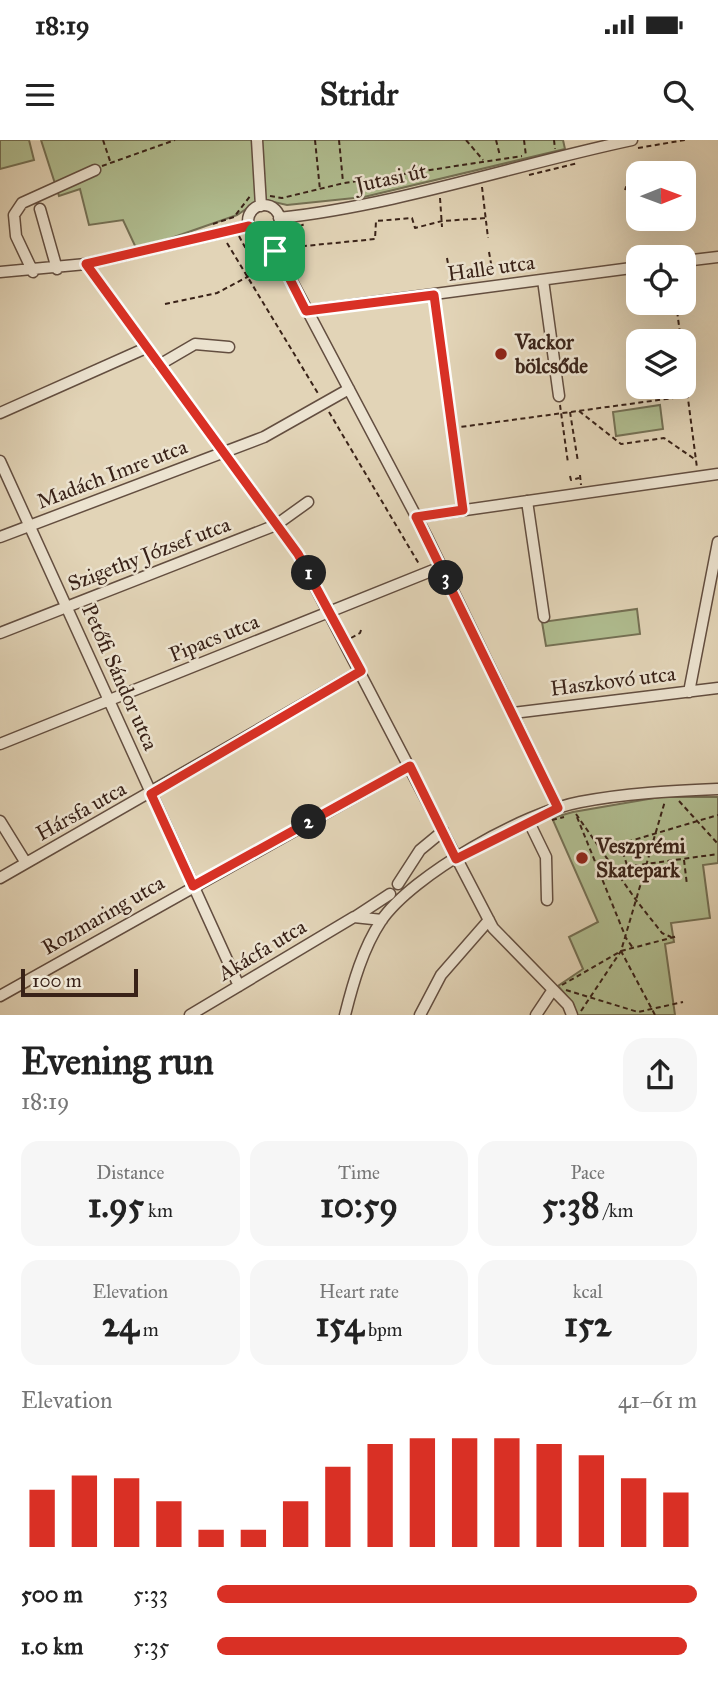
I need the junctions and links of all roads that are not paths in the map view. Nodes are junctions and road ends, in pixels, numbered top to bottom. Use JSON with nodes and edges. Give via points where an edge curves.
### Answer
{"nodes":[{"id":1,"x":256,"y":140,"type":"edge"},
{"id":2,"x":634,"y":144,"type":"edge"},
{"id":3,"x":95,"y":170,"type":"dead end"},
{"id":4,"x":262,"y":200,"type":"junction"},
{"id":5,"x":40,"y":209,"type":"dead end"},
{"id":6,"x":279,"y":218,"type":"junction"},
{"id":7,"x":243,"y":227,"type":"junction"},
{"id":8,"x":268,"y":236,"type":"junction"},
{"id":9,"x":718,"y":257,"type":"edge"},
{"id":10,"x":696,"y":260,"type":"edge"},
{"id":11,"x":86,"y":264,"type":"junction"},
{"id":12,"x":57,"y":269,"type":"junction"},
{"id":13,"x":626,"y":269,"type":"edge"},
{"id":14,"x":33,"y":271,"type":"junction"},
{"id":15,"x":0,"y":272,"type":"edge"},
{"id":16,"x":543,"y":280,"type":"junction"},
{"id":17,"x":306,"y":311,"type":"junction"},
{"id":18,"x":229,"y":347,"type":"dead end"},
{"id":19,"x":146,"y":348,"type":"junction"},
{"id":20,"x":159,"y":365,"type":"junction"},
{"id":21,"x":349,"y":389,"type":"junction"},
{"id":22,"x":559,"y":396,"type":"dead end"},
{"id":23,"x":0,"y":413,"type":"edge"},
{"id":24,"x":224,"y":453,"type":"junction"},
{"id":25,"x":0,"y":461,"type":"edge"},
{"id":26,"x":718,"y":474,"type":"edge"},
{"id":27,"x":527,"y":501,"type":"junction"},
{"id":28,"x":308,"y":502,"type":"dead end"},
{"id":29,"x":416,"y":517,"type":"junction"},
{"id":30,"x":276,"y":525,"type":"junction"},
{"id":31,"x":29,"y":526,"type":"junction"},
{"id":32,"x":0,"y":537,"type":"edge"},
{"id":33,"x":718,"y":542,"type":"edge"},
{"id":34,"x":441,"y":568,"type":"junction"},
{"id":35,"x":67,"y":607,"type":"junction"},
{"id":36,"x":330,"y":612,"type":"junction"},
{"id":37,"x":544,"y":617,"type":"dead end"},
{"id":38,"x":0,"y":633,"type":"edge"},
{"id":39,"x":361,"y":671,"type":"junction"},
{"id":40,"x":718,"y":688,"type":"edge"},
{"id":41,"x":689,"y":692,"type":"junction"},
{"id":42,"x":110,"y":701,"type":"junction"},
{"id":43,"x":513,"y":713,"type":"junction"},
{"id":44,"x":0,"y":744,"type":"edge"},
{"id":45,"x":410,"y":766,"type":"junction"},
{"id":46,"x":718,"y":789,"type":"edge"},
{"id":47,"x":151,"y":794,"type":"junction"},
{"id":48,"x":561,"y":812,"type":"junction"},
{"id":49,"x":528,"y":820,"type":"junction"},
{"id":50,"x":0,"y":821,"type":"edge"},
{"id":51,"x":443,"y":831,"type":"junction"},
{"id":52,"x":456,"y":859,"type":"junction"},
{"id":53,"x":26,"y":863,"type":"junction"},
{"id":54,"x":0,"y":878,"type":"edge"},
{"id":55,"x":398,"y":884,"type":"dead end"},
{"id":56,"x":193,"y":886,"type":"junction"},
{"id":57,"x":390,"y":894,"type":"dead end"},
{"id":58,"x":547,"y":900,"type":"dead end"},
{"id":59,"x":354,"y":918,"type":"junction"},
{"id":60,"x":382,"y":920,"type":"junction"},
{"id":61,"x":489,"y":920,"type":"junction"},
{"id":62,"x":239,"y":986,"type":"junction"},
{"id":63,"x":556,"y":989,"type":"junction"},
{"id":64,"x":0,"y":996,"type":"edge"},
{"id":65,"x":190,"y":1015,"type":"edge"},
{"id":66,"x":345,"y":1015,"type":"edge"},
{"id":67,"x":420,"y":1015,"type":"edge"},
{"id":68,"x":536,"y":1015,"type":"edge"},
{"id":69,"x":572,"y":1015,"type":"edge"}],
"edges":[{"from":1,"to":4,"type":"street"},
{"from":2,"to":6,"type":"street","name":"Jutasi út"},
{"from":3,"to":14,"type":"street","via":[[22,203],[14,215],[16,236]]},
{"from":4,"to":6,"type":"street"},
{"from":4,"to":7,"type":"street"},
{"from":5,"to":12,"type":"street"},
{"from":6,"to":8,"type":"street","via":[[278,227]]},
{"from":7,"to":8,"type":"street"},
{"from":7,"to":11,"type":"street"},
{"from":8,"to":17,"type":"street"},
{"from":9,"to":10,"type":"street"},
{"from":11,"to":12,"type":"street"},
{"from":11,"to":19,"type":"street"},
{"from":12,"to":14,"type":"street"},
{"from":13,"to":16,"type":"street","name":"Halle utca"},
{"from":14,"to":15,"type":"street"},
{"from":16,"to":17,"type":"street","name":"Halle utca"},
{"from":16,"to":22,"type":"street"},
{"from":17,"to":21,"type":"street"},
{"from":18,"to":20,"type":"street","via":[[195,344]]},
{"from":19,"to":20,"type":"street"},
{"from":19,"to":23,"type":"street"},
{"from":20,"to":24,"type":"street"},
{"from":21,"to":24,"type":"street","name":"Madách Imre utca","via":[[264,437]]},
{"from":21,"to":29,"type":"street"},
{"from":24,"to":30,"type":"street"},
{"from":24,"to":31,"type":"street","name":"Madách Imre utca"},
{"from":25,"to":31,"type":"street","name":"Petőfi Sándor utca"},
{"from":26,"to":27,"type":"street"},
{"from":27,"to":29,"type":"street"},
{"from":27,"to":37,"type":"street"},
{"from":28,"to":30,"type":"street","name":"Szigethy József utca"},
{"from":29,"to":34,"type":"street"},
{"from":30,"to":35,"type":"street","name":"Szigethy József utca"},
{"from":30,"to":36,"type":"street"},
{"from":31,"to":32,"type":"street","name":"Madách Imre utca"},
{"from":31,"to":35,"type":"street","name":"Petőfi Sándor utca"},
{"from":33,"to":41,"type":"street"},
{"from":34,"to":36,"type":"street","name":"Pipacs utca"},
{"from":34,"to":43,"type":"street"},
{"from":35,"to":38,"type":"street","name":"Szigethy József utca"},
{"from":35,"to":42,"type":"street","name":"Petőfi Sándor utca"},
{"from":36,"to":39,"type":"street"},
{"from":36,"to":42,"type":"street","name":"Pipacs utca"},
{"from":39,"to":45,"type":"street"},
{"from":39,"to":47,"type":"street","name":"Hársfa utca"},
{"from":40,"to":41,"type":"street","name":"Haszkovó utca"},
{"from":41,"to":43,"type":"street","name":"Haszkovó utca"},
{"from":42,"to":44,"type":"street","name":"Pipacs utca"},
{"from":42,"to":47,"type":"street","name":"Petőfi Sándor utca"},
{"from":43,"to":48,"type":"street"},
{"from":45,"to":51,"type":"street"},
{"from":45,"to":56,"type":"street","name":"Rozmaring utca"},
{"from":46,"to":48,"type":"street","via":[[605,798]]},
{"from":47,"to":53,"type":"street","name":"Hársfa utca"},
{"from":47,"to":56,"type":"street","name":"Petőfi Sándor utca"},
{"from":48,"to":49,"type":"street"},
{"from":49,"to":52,"type":"street"},
{"from":49,"to":58,"type":"street","via":[[546,856]]},
{"from":50,"to":53,"type":"street"},
{"from":51,"to":52,"type":"street"},
{"from":51,"to":55,"type":"street","via":[[420,850]]},
{"from":52,"to":60,"type":"street","via":[[424,879]]},
{"from":52,"to":61,"type":"street"},
{"from":53,"to":54,"type":"street","name":"Hársfa utca"},
{"from":56,"to":62,"type":"street","name":"Petőfi Sándor utca"},
{"from":56,"to":64,"type":"street","name":"Rozmaring utca"},
{"from":57,"to":59,"type":"street","name":"Akácfa utca"},
{"from":59,"to":60,"type":"street"},
{"from":59,"to":62,"type":"street","name":"Akácfa utca"},
{"from":60,"to":66,"type":"street","via":[[356,977]]},
{"from":61,"to":63,"type":"street","via":[[499,936]]},
{"from":61,"to":67,"type":"street","via":[[441,975]]},
{"from":62,"to":65,"type":"street","name":"Akácfa utca"},
{"from":63,"to":68,"type":"street"},
{"from":63,"to":69,"type":"street"}]}
